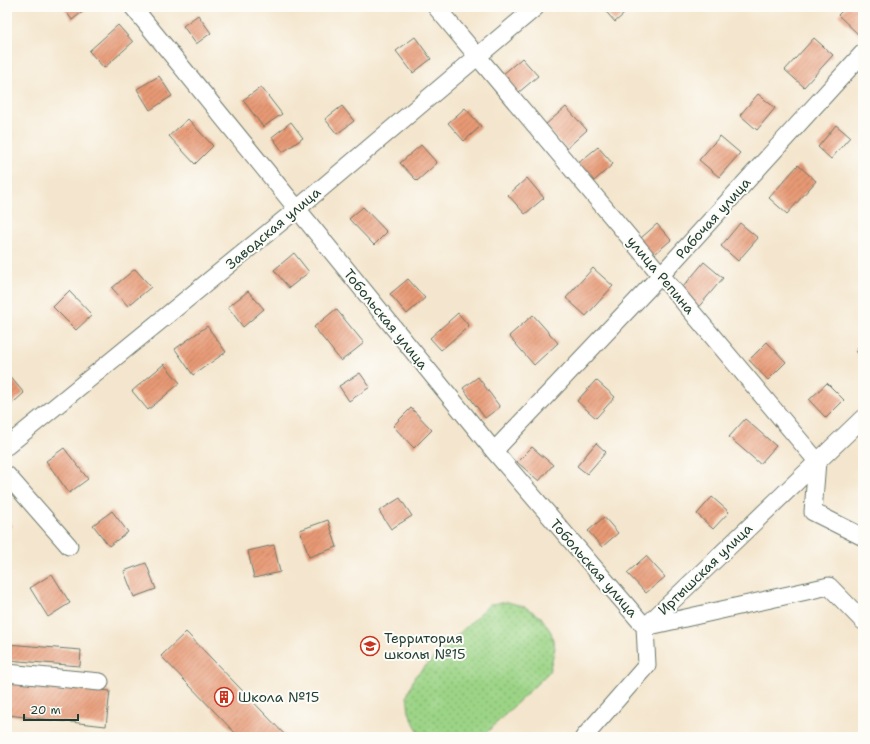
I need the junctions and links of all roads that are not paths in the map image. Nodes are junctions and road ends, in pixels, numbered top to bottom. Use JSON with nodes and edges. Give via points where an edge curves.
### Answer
{"nodes":[{"id":1,"x":133,"y":7,"type":"edge"},
{"id":2,"x":436,"y":7,"type":"edge"},
{"id":3,"x":536,"y":7,"type":"edge"},
{"id":4,"x":863,"y":53,"type":"edge"},
{"id":5,"x":477,"y":56,"type":"junction"},
{"id":6,"x":297,"y":209,"type":"junction"},
{"id":7,"x":661,"y":275,"type":"junction"},
{"id":8,"x":863,"y":418,"type":"edge"},
{"id":9,"x":7,"y":446,"type":"edge"},
{"id":10,"x":494,"y":451,"type":"junction"},
{"id":11,"x":817,"y":461,"type":"junction"},
{"id":12,"x":7,"y":475,"type":"edge"},
{"id":13,"x":863,"y":538,"type":"edge"},
{"id":14,"x":69,"y":546,"type":"dead end"},
{"id":15,"x":863,"y":621,"type":"edge"},
{"id":16,"x":645,"y":627,"type":"junction"},
{"id":17,"x":7,"y":673,"type":"edge"},
{"id":18,"x":100,"y":682,"type":"dead end"},
{"id":19,"x":584,"y":737,"type":"edge"}],
"edges":[{"from":1,"to":6,"type":"street","name":"Тобольская улица"},
{"from":2,"to":5,"type":"street","name":"улица Репина"},
{"from":3,"to":5,"type":"street","name":"Заводская улица"},
{"from":4,"to":7,"type":"street","name":"Рабочая улица"},
{"from":5,"to":6,"type":"street","name":"Заводская улица"},
{"from":5,"to":7,"type":"street","name":"улица Репина"},
{"from":6,"to":9,"type":"street","name":"Заводская улица"},
{"from":6,"to":10,"type":"street","name":"Тобольская улица"},
{"from":7,"to":10,"type":"street","name":"Рабочая улица"},
{"from":7,"to":11,"type":"street","name":"улица Репина"},
{"from":8,"to":11,"type":"street","name":"Иртышская улица"},
{"from":10,"to":16,"type":"street","name":"Тобольская улица"},
{"from":11,"to":13,"type":"street","via":[[813,512]]},
{"from":11,"to":16,"type":"street","name":"Иртышская улица"},
{"from":12,"to":14,"type":"street"},
{"from":15,"to":16,"type":"street","via":[[828,586]]},
{"from":16,"to":19,"type":"street","via":[[647,665]]},
{"from":17,"to":18,"type":"street"}]}
